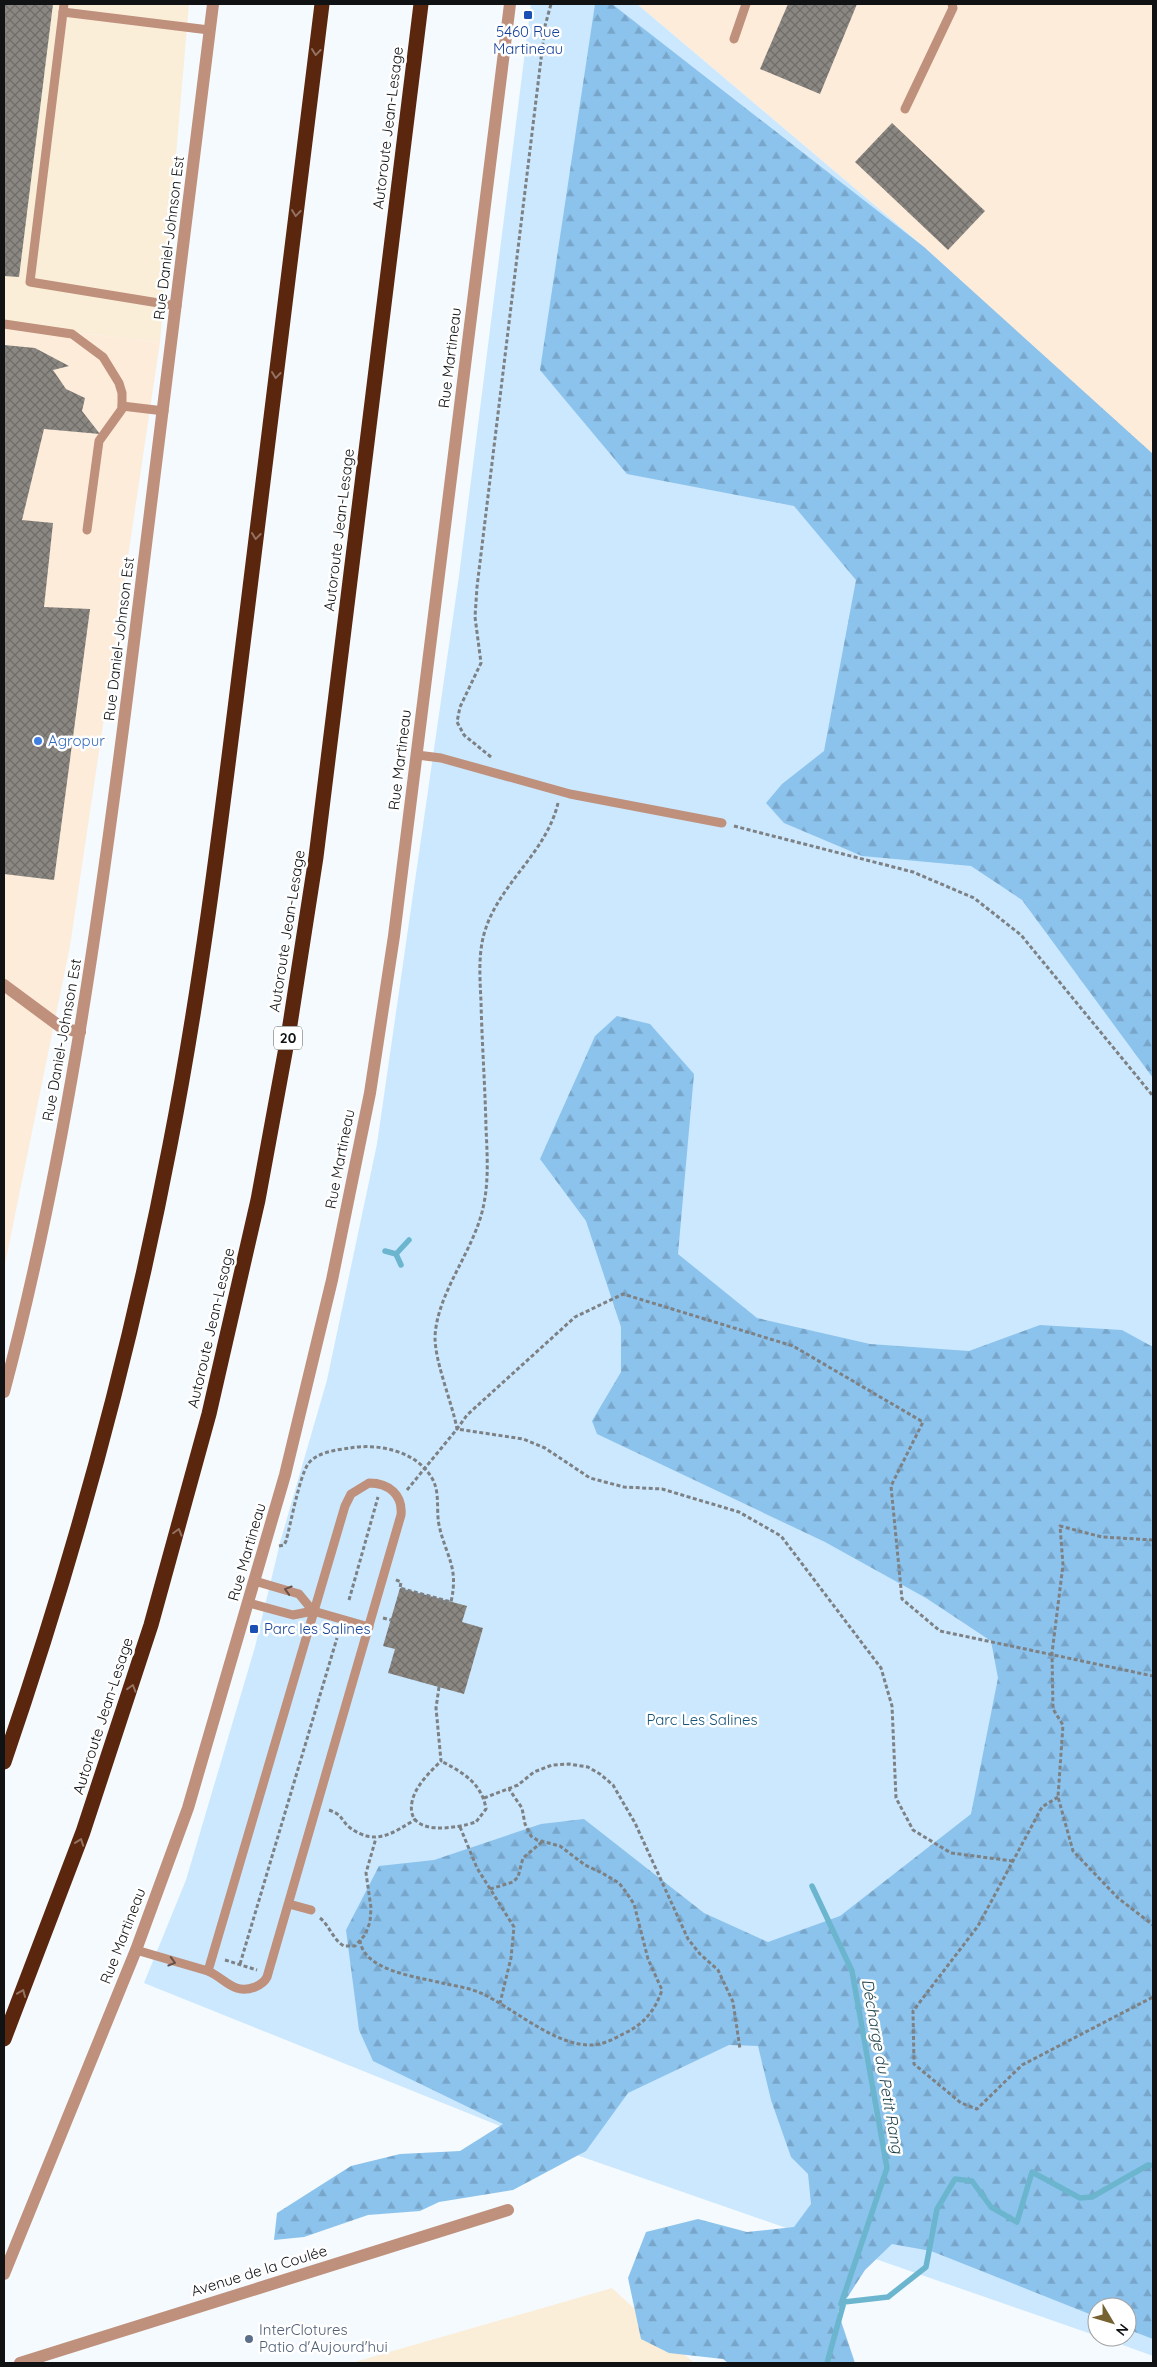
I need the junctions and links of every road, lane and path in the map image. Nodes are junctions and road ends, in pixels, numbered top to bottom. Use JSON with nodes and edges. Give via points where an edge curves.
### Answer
{"nodes":[{"id":1,"x":213,"y":4,"type":"edge"},
{"id":2,"x":322,"y":4,"type":"edge"},
{"id":3,"x":421,"y":4,"type":"edge"},
{"id":4,"x":510,"y":4,"type":"edge"},
{"id":5,"x":550,"y":4,"type":"edge"},
{"id":6,"x":746,"y":4,"type":"edge"},
{"id":7,"x":952,"y":4,"type":"edge"},
{"id":8,"x":64,"y":8,"type":"edge"},
{"id":9,"x":210,"y":30,"type":"junction"},
{"id":10,"x":734,"y":40,"type":"dead end"},
{"id":11,"x":905,"y":109,"type":"dead end"},
{"id":12,"x":177,"y":306,"type":"junction"},
{"id":13,"x":4,"y":324,"type":"edge"},
{"id":14,"x":122,"y":406,"type":"junction"},
{"id":15,"x":164,"y":411,"type":"junction"},
{"id":16,"x":87,"y":530,"type":"dead end"},
{"id":17,"x":417,"y":755,"type":"junction"},
{"id":18,"x":497,"y":761,"type":"dead end"},
{"id":19,"x":559,"y":800,"type":"dead end"},
{"id":20,"x":722,"y":823,"type":"joint"},
{"id":21,"x":4,"y":985,"type":"edge"},
{"id":22,"x":80,"y":1032,"type":"junction"},
{"id":23,"x":1153,"y":1096,"type":"edge"},
{"id":24,"x":4,"y":1392,"type":"edge"},
{"id":25,"x":457,"y":1429,"type":"junction"},
{"id":26,"x":425,"y":1470,"type":"junction"},
{"id":27,"x":406,"y":1490,"type":"dead end"},
{"id":28,"x":379,"y":1494,"type":"dead end"},
{"id":29,"x":1153,"y":1540,"type":"edge"},
{"id":30,"x":280,"y":1546,"type":"dead end"},
{"id":31,"x":256,"y":1581,"type":"junction"},
{"id":32,"x":401,"y":1582,"type":"dead end"},
{"id":33,"x":349,"y":1600,"type":"dead end"},
{"id":34,"x":249,"y":1603,"type":"junction"},
{"id":35,"x":313,"y":1611,"type":"junction"},
{"id":36,"x":369,"y":1627,"type":"junction"},
{"id":37,"x":337,"y":1638,"type":"dead end"},
{"id":38,"x":1052,"y":1653,"type":"junction"},
{"id":39,"x":1153,"y":1676,"type":"edge"},
{"id":40,"x":439,"y":1687,"type":"dead end"},
{"id":41,"x":441,"y":1761,"type":"junction"},
{"id":42,"x":4,"y":1762,"type":"edge"},
{"id":43,"x":509,"y":1789,"type":"junction"},
{"id":44,"x":484,"y":1798,"type":"junction"},
{"id":45,"x":1058,"y":1798,"type":"junction"},
{"id":46,"x":340,"y":1814,"type":"dead end"},
{"id":47,"x":416,"y":1819,"type":"junction"},
{"id":48,"x":460,"y":1827,"type":"junction"},
{"id":49,"x":376,"y":1838,"type":"junction"},
{"id":50,"x":544,"y":1841,"type":"junction"},
{"id":51,"x":1013,"y":1861,"type":"junction"},
{"id":52,"x":490,"y":1889,"type":"junction"},
{"id":53,"x":289,"y":1904,"type":"junction"},
{"id":54,"x":311,"y":1910,"type":"joint"},
{"id":55,"x":1153,"y":1925,"type":"edge"},
{"id":56,"x":360,"y":1940,"type":"junction"},
{"id":57,"x":136,"y":1950,"type":"junction"},
{"id":58,"x":240,"y":1964,"type":"dead end"},
{"id":59,"x":208,"y":1971,"type":"junction"},
{"id":60,"x":1153,"y":1997,"type":"edge"},
{"id":61,"x":500,"y":2002,"type":"junction"},
{"id":62,"x":4,"y":2039,"type":"edge"},
{"id":63,"x":740,"y":2048,"type":"dead end"},
{"id":64,"x":508,"y":2210,"type":"dead end"},
{"id":65,"x":4,"y":2274,"type":"edge"},
{"id":66,"x":20,"y":2363,"type":"edge"}],
"edges":[{"from":1,"to":9,"type":"street","name":"Rue Daniel-Johnson Est"},
{"from":2,"to":42,"type":"highway","one_way":true,"via":[[222,817],[177,1110],[141,1282],[94,1470]]},
{"from":62,"to":3,"type":"highway","name":"Autoroute Jean-Lesage","number":"20","one_way":true,"via":[[80,1841],[146,1642],[209,1414],[258,1200],[292,1014],[316,857]]},
{"from":4,"to":17,"type":"street","name":"Rue Martineau"},
{"from":5,"to":18,"type":"path","via":[[477,587],[475,617],[481,662],[457,718],[464,735]]},
{"from":6,"to":10,"type":"lane"},
{"from":7,"to":11,"type":"lane","via":[[953,8]]},
{"from":8,"to":9,"type":"lane"},
{"from":8,"to":12,"type":"lane","via":[[30,282]]},
{"from":9,"to":12,"type":"street","name":"Rue Daniel-Johnson Est"},
{"from":12,"to":15,"type":"street","name":"Rue Daniel-Johnson Est"},
{"from":13,"to":14,"type":"lane","via":[[66,332],[84,341],[113,370],[121,388]]},
{"from":14,"to":15,"type":"lane"},
{"from":14,"to":16,"type":"lane","via":[[100,441]]},
{"from":15,"to":22,"type":"street","name":"Rue Daniel-Johnson Est","via":[[107,856]]},
{"from":17,"to":20,"type":"lane","via":[[441,758],[570,794]]},
{"from":17,"to":31,"type":"street","name":"Rue Martineau","via":[[382,1014],[354,1176],[304,1403]]},
{"from":19,"to":25,"type":"path","via":[[549,830],[500,898],[483,941],[480,983],[485,1198],[474,1236],[438,1318],[435,1339]]},
{"from":20,"to":23,"type":"path","via":[[913,872],[974,898],[1021,935]]},
{"from":21,"to":22,"type":"street","via":[[62,1028]]},
{"from":22,"to":24,"type":"street","name":"Rue Daniel-Johnson Est","via":[[42,1231]]},
{"from":25,"to":26,"type":"path"},
{"from":25,"to":38,"type":"path","via":[[467,1415],[575,1317],[623,1294],[793,1346],[923,1422],[891,1486],[902,1599],[940,1631]]},
{"from":25,"to":51,"type":"path","via":[[523,1439],[545,1448],[590,1478],[624,1487],[671,1491],[739,1512],[781,1536],[881,1668],[892,1706],[896,1798],[913,1830],[951,1853]]},
{"from":26,"to":27,"type":"path"},
{"from":26,"to":30,"type":"path","via":[[402,1453],[377,1446],[338,1450],[316,1457],[306,1469],[286,1541]]},
{"from":26,"to":32,"type":"path","via":[[436,1490],[439,1525],[455,1578],[451,1602],[400,1588]]},
{"from":28,"to":33,"type":"path"},
{"from":29,"to":38,"type":"path","via":[[1102,1537],[1060,1526],[1063,1565]]},
{"from":31,"to":34,"type":"street","name":"Rue Martineau"},
{"from":35,"to":31,"type":"lane","one_way":true,"via":[[299,1594]]},
{"from":34,"to":35,"type":"lane","via":[[293,1615]]},
{"from":34,"to":57,"type":"street","name":"Rue Martineau","via":[[188,1808]]},
{"from":35,"to":36,"type":"lane"},
{"from":35,"to":36,"type":"lane","via":[[348,1499],[369,1483],[382,1485],[398,1496],[402,1508]]},
{"from":35,"to":59,"type":"lane"},
{"from":36,"to":53,"type":"lane"},
{"from":37,"to":58,"type":"path"},
{"from":38,"to":39,"type":"path"},
{"from":38,"to":45,"type":"path","via":[[1053,1710],[1063,1725]]},
{"from":40,"to":41,"type":"path","via":[[436,1708]]},
{"from":41,"to":44,"type":"path","via":[[466,1774]]},
{"from":41,"to":47,"type":"path","via":[[420,1786],[412,1802]]},
{"from":43,"to":44,"type":"path"},
{"from":43,"to":50,"type":"path","via":[[522,1808],[525,1824],[532,1836]]},
{"from":43,"to":63,"type":"path","via":[[534,1772],[552,1765],[569,1764],[588,1767],[613,1784],[635,1823],[688,1939],[718,1970],[733,2002]]},
{"from":44,"to":48,"type":"path","via":[[486,1809],[476,1822]]},
{"from":45,"to":51,"type":"path","via":[[1042,1807]]},
{"from":45,"to":55,"type":"path","via":[[1073,1851],[1118,1898]]},
{"from":46,"to":49,"type":"path","via":[[349,1826]]},
{"from":47,"to":48,"type":"path","via":[[430,1828]]},
{"from":47,"to":49,"type":"path","via":[[388,1836]]},
{"from":48,"to":52,"type":"path","via":[[471,1858]]},
{"from":49,"to":56,"type":"path","via":[[366,1873],[370,1922]]},
{"from":50,"to":52,"type":"path","via":[[523,1858],[518,1877],[513,1882]]},
{"from":50,"to":61,"type":"path","via":[[560,1846],[585,1865],[619,1883],[634,1904],[648,1959],[662,1990],[657,2005],[646,2020],[613,2039],[593,2045],[576,2044],[558,2036]]},
{"from":51,"to":60,"type":"path","via":[[978,1926],[913,2011],[914,2064],[961,2103],[977,2109],[1022,2065]]},
{"from":52,"to":61,"type":"path","via":[[514,1926],[511,1958]]},
{"from":53,"to":54,"type":"lane"},
{"from":53,"to":59,"type":"lane","via":[[263,1983],[246,1990],[236,1989]]},
{"from":54,"to":56,"type":"path","via":[[326,1922],[335,1939],[344,1946],[355,1946]]},
{"from":56,"to":61,"type":"path","via":[[368,1958],[390,1970],[480,1992]]},
{"from":57,"to":59,"type":"lane","one_way":true},
{"from":57,"to":65,"type":"street","name":"Rue Martineau"},
{"from":64,"to":66,"type":"street","name":"Avenue de la Coulée"}]}
